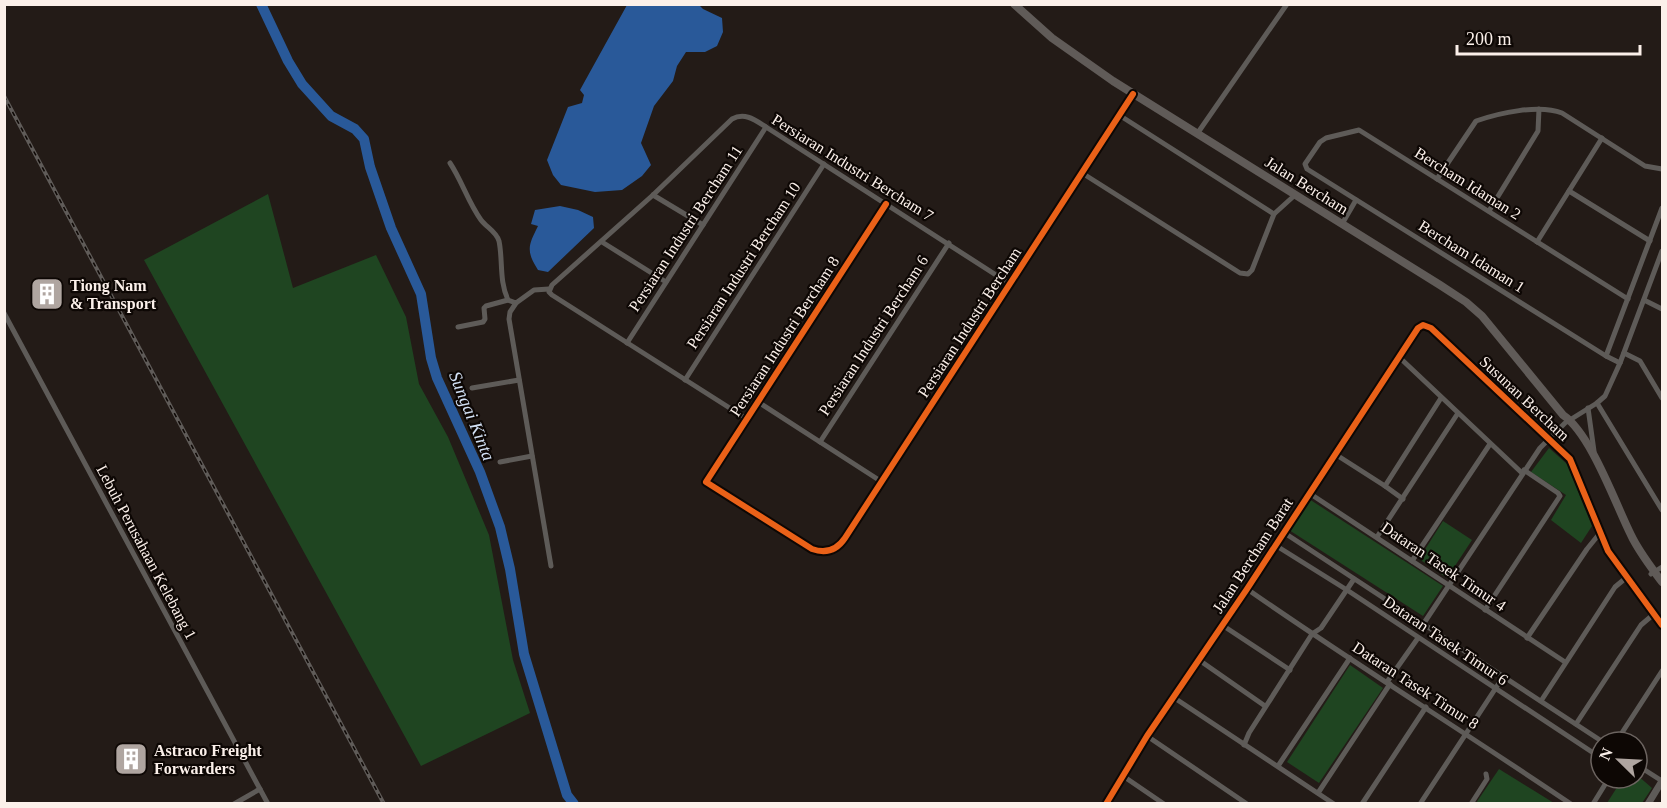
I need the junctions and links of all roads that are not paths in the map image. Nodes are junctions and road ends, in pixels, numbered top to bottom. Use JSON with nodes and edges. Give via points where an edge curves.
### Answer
{"nodes":[{"id":1,"x":1014,"y":4,"type":"edge"},
{"id":2,"x":1287,"y":4,"type":"edge"},
{"id":3,"x":1133,"y":94,"type":"junction"},
{"id":4,"x":1539,"y":109,"type":"junction"},
{"id":5,"x":1119,"y":115,"type":"junction"},
{"id":6,"x":766,"y":127,"type":"junction"},
{"id":7,"x":1197,"y":134,"type":"junction"},
{"id":8,"x":1602,"y":138,"type":"junction"},
{"id":9,"x":450,"y":163,"type":"dead end"},
{"id":10,"x":824,"y":164,"type":"junction"},
{"id":11,"x":1662,"y":169,"type":"edge"},
{"id":12,"x":1309,"y":170,"type":"joint"},
{"id":13,"x":1082,"y":173,"type":"junction"},
{"id":14,"x":1437,"y":179,"type":"junction"},
{"id":15,"x":1569,"y":191,"type":"junction"},
{"id":16,"x":653,"y":195,"type":"junction"},
{"id":17,"x":1295,"y":195,"type":"junction"},
{"id":18,"x":1356,"y":200,"type":"junction"},
{"id":19,"x":886,"y":204,"type":"junction"},
{"id":20,"x":1662,"y":208,"type":"edge"},
{"id":21,"x":1489,"y":212,"type":"junction"},
{"id":22,"x":1274,"y":214,"type":"junction"},
{"id":23,"x":1342,"y":224,"type":"junction"},
{"id":24,"x":703,"y":225,"type":"junction"},
{"id":25,"x":1650,"y":241,"type":"junction"},
{"id":26,"x":602,"y":242,"type":"junction"},
{"id":27,"x":1537,"y":242,"type":"junction"},
{"id":28,"x":949,"y":243,"type":"junction"},
{"id":29,"x":1662,"y":255,"type":"edge"},
{"id":30,"x":666,"y":282,"type":"junction"},
{"id":31,"x":1011,"y":284,"type":"junction"},
{"id":32,"x":549,"y":289,"type":"junction"},
{"id":33,"x":1628,"y":299,"type":"junction"},
{"id":34,"x":508,"y":300,"type":"junction"},
{"id":35,"x":1644,"y":300,"type":"junction"},
{"id":36,"x":516,"y":303,"type":"junction"},
{"id":37,"x":1662,"y":309,"type":"edge"},
{"id":38,"x":4,"y":313,"type":"edge"},
{"id":39,"x":1425,"y":325,"type":"joint"},
{"id":40,"x":458,"y":327,"type":"dead end"},
{"id":41,"x":627,"y":343,"type":"junction"},
{"id":42,"x":1624,"y":353,"type":"junction"},
{"id":43,"x":1606,"y":356,"type":"junction"},
{"id":44,"x":1399,"y":357,"type":"junction"},
{"id":45,"x":1620,"y":363,"type":"junction"},
{"id":46,"x":519,"y":380,"type":"junction"},
{"id":47,"x":685,"y":380,"type":"junction"},
{"id":48,"x":472,"y":388,"type":"dead end"},
{"id":49,"x":1441,"y":398,"type":"junction"},
{"id":50,"x":1662,"y":398,"type":"edge"},
{"id":51,"x":758,"y":402,"type":"junction"},
{"id":52,"x":1598,"y":403,"type":"junction"},
{"id":53,"x":1588,"y":408,"type":"junction"},
{"id":54,"x":1458,"y":413,"type":"junction"},
{"id":55,"x":747,"y":419,"type":"junction"},
{"id":56,"x":1566,"y":419,"type":"junction"},
{"id":57,"x":1549,"y":439,"type":"junction"},
{"id":58,"x":819,"y":442,"type":"junction"},
{"id":59,"x":1490,"y":444,"type":"junction"},
{"id":60,"x":1335,"y":454,"type":"junction"},
{"id":61,"x":532,"y":456,"type":"junction"},
{"id":62,"x":1595,"y":457,"type":"junction"},
{"id":63,"x":500,"y":462,"type":"dead end"},
{"id":64,"x":1523,"y":471,"type":"junction"},
{"id":65,"x":882,"y":482,"type":"junction"},
{"id":66,"x":1385,"y":486,"type":"junction"},
{"id":67,"x":1309,"y":493,"type":"junction"},
{"id":68,"x":1403,"y":499,"type":"junction"},
{"id":69,"x":1662,"y":510,"type":"edge"},
{"id":70,"x":1283,"y":532,"type":"junction"},
{"id":71,"x":1600,"y":533,"type":"junction"},
{"id":72,"x":1377,"y":537,"type":"junction"},
{"id":73,"x":1275,"y":545,"type":"junction"},
{"id":74,"x":819,"y":552,"type":"joint"},
{"id":75,"x":1412,"y":561,"type":"junction"},
{"id":76,"x":551,"y":566,"type":"dead end"},
{"id":77,"x":1656,"y":571,"type":"edge"},
{"id":78,"x":1627,"y":578,"type":"junction"},
{"id":79,"x":1354,"y":579,"type":"junction"},
{"id":80,"x":1662,"y":582,"type":"edge"},
{"id":81,"x":1449,"y":585,"type":"junction"},
{"id":82,"x":1247,"y":589,"type":"junction"},
{"id":83,"x":1662,"y":589,"type":"edge"},
{"id":84,"x":1347,"y":590,"type":"junction"},
{"id":85,"x":1485,"y":610,"type":"junction"},
{"id":86,"x":1654,"y":614,"type":"junction"},
{"id":87,"x":1424,"y":623,"type":"junction"},
{"id":88,"x":1222,"y":625,"type":"junction"},
{"id":89,"x":1662,"y":625,"type":"edge"},
{"id":90,"x":1312,"y":634,"type":"junction"},
{"id":91,"x":1418,"y":638,"type":"junction"},
{"id":92,"x":1527,"y":638,"type":"junction"},
{"id":93,"x":1350,"y":658,"type":"junction"},
{"id":94,"x":1199,"y":660,"type":"junction"},
{"id":95,"x":1565,"y":662,"type":"junction"},
{"id":96,"x":1290,"y":670,"type":"junction"},
{"id":97,"x":1662,"y":671,"type":"edge"},
{"id":98,"x":1503,"y":677,"type":"junction"},
{"id":99,"x":1389,"y":683,"type":"junction"},
{"id":100,"x":1494,"y":689,"type":"junction"},
{"id":101,"x":1173,"y":697,"type":"junction"},
{"id":102,"x":1541,"y":701,"type":"junction"},
{"id":103,"x":1266,"y":706,"type":"junction"},
{"id":104,"x":1426,"y":707,"type":"junction"},
{"id":105,"x":1576,"y":724,"type":"junction"},
{"id":106,"x":1624,"y":730,"type":"edge"},
{"id":107,"x":1466,"y":733,"type":"junction"},
{"id":108,"x":1589,"y":733,"type":"edge"},
{"id":109,"x":1147,"y":736,"type":"junction"},
{"id":110,"x":1244,"y":745,"type":"junction"},
{"id":111,"x":1589,"y":750,"type":"edge"},
{"id":112,"x":1278,"y":766,"type":"junction"},
{"id":113,"x":1649,"y":773,"type":"edge"},
{"id":114,"x":1486,"y":774,"type":"dead end"},
{"id":115,"x":1123,"y":776,"type":"junction"},
{"id":116,"x":1662,"y":781,"type":"edge"},
{"id":117,"x":260,"y":789,"type":"junction"},
{"id":118,"x":1602,"y":790,"type":"edge"},
{"id":119,"x":1318,"y":793,"type":"junction"},
{"id":120,"x":234,"y":804,"type":"edge"},
{"id":121,"x":268,"y":804,"type":"edge"},
{"id":122,"x":1106,"y":804,"type":"edge"},
{"id":123,"x":1164,"y":804,"type":"edge"},
{"id":124,"x":1247,"y":804,"type":"edge"},
{"id":125,"x":1334,"y":804,"type":"edge"},
{"id":126,"x":1362,"y":804,"type":"edge"},
{"id":127,"x":1420,"y":804,"type":"edge"},
{"id":128,"x":1471,"y":804,"type":"edge"},
{"id":129,"x":1571,"y":804,"type":"edge"},
{"id":130,"x":1593,"y":804,"type":"edge"},
{"id":131,"x":1648,"y":804,"type":"edge"}],
"edges":[{"from":1,"to":3,"type":"main road","name":"Jalan Bercham","via":[[1052,38]]},
{"from":2,"to":7,"type":"street"},
{"from":3,"to":5,"type":"street","name":"Persiaran Industri Bercham"},
{"from":3,"to":7,"type":"main road","name":"Jalan Bercham"},
{"from":4,"to":8,"type":"street","via":[[1562,113]]},
{"from":4,"to":14,"type":"street","via":[[1476,121]]},
{"from":4,"to":21,"type":"street","via":[[1538,131]]},
{"from":5,"to":13,"type":"street","name":"Persiaran Industri Bercham"},
{"from":5,"to":22,"type":"street"},
{"from":6,"to":10,"type":"street","name":"Persiaran Industri Bercham 7"},
{"from":6,"to":16,"type":"street","name":"Persiaran Industri Bercham 7","via":[[745,116],[732,119]]},
{"from":6,"to":24,"type":"street","name":"Persiaran Industri Bercham 11"},
{"from":7,"to":17,"type":"main road","name":"Jalan Bercham"},
{"from":8,"to":11,"type":"street","via":[[1645,166]]},
{"from":8,"to":15,"type":"street"},
{"from":9,"to":34,"type":"street","via":[[480,219],[498,240]]},
{"from":10,"to":19,"type":"street","name":"Persiaran Industri Bercham 7"},
{"from":10,"to":47,"type":"street","name":"Persiaran Industri Bercham 10"},
{"from":12,"to":14,"type":"street","name":"Bercham Idaman 2","via":[[1305,164],[1320,142],[1359,130]]},
{"from":12,"to":18,"type":"street","name":"Bercham Idaman 1"},
{"from":13,"to":22,"type":"street","via":[[1240,273],[1248,274],[1253,266]]},
{"from":13,"to":31,"type":"street","name":"Persiaran Industri Bercham"},
{"from":14,"to":21,"type":"street","name":"Bercham Idaman 2"},
{"from":15,"to":25,"type":"street"},
{"from":15,"to":27,"type":"street"},
{"from":16,"to":24,"type":"street"},
{"from":16,"to":26,"type":"street","name":"Persiaran Industri Bercham 7"},
{"from":17,"to":22,"type":"street"},
{"from":17,"to":23,"type":"main road","name":"Jalan Bercham"},
{"from":18,"to":23,"type":"street"},
{"from":18,"to":43,"type":"street","name":"Bercham Idaman 1"},
{"from":19,"to":28,"type":"street","name":"Persiaran Industri Bercham 7"},
{"from":19,"to":51,"type":"street","name":"Persiaran Industri Bercham 8"},
{"from":20,"to":25,"type":"street"},
{"from":21,"to":27,"type":"street","name":"Bercham Idaman 2"},
{"from":23,"to":56,"type":"main road","name":"Jalan Bercham","via":[[1466,302],[1482,316]]},
{"from":24,"to":30,"type":"street","name":"Persiaran Industri Bercham 11"},
{"from":25,"to":33,"type":"street"},
{"from":26,"to":30,"type":"street"},
{"from":26,"to":32,"type":"street","name":"Persiaran Industri Bercham 7"},
{"from":27,"to":33,"type":"street","name":"Bercham Idaman 2"},
{"from":28,"to":31,"type":"street","name":"Persiaran Industri Bercham 7"},
{"from":28,"to":58,"type":"street","name":"Persiaran Industri Bercham 6"},
{"from":29,"to":35,"type":"street"},
{"from":30,"to":41,"type":"street","name":"Persiaran Industri Bercham 11"},
{"from":31,"to":65,"type":"street","name":"Persiaran Industri Bercham"},
{"from":32,"to":36,"type":"street","via":[[534,290]]},
{"from":32,"to":41,"type":"street","via":[[552,295]]},
{"from":33,"to":43,"type":"street"},
{"from":34,"to":36,"type":"street"},
{"from":34,"to":40,"type":"street","via":[[486,306],[483,322]]},
{"from":35,"to":37,"type":"street"},
{"from":35,"to":42,"type":"street"},
{"from":36,"to":46,"type":"street","via":[[509,319]]},
{"from":38,"to":117,"type":"street","name":"Lebuh Perusahaan Kelebang 1"},
{"from":39,"to":44,"type":"street","name":"Jalan Bercham Barat","via":[[1418,328]]},
{"from":39,"to":57,"type":"street","name":"Susunan Bercham"},
{"from":41,"to":47,"type":"street"},
{"from":42,"to":45,"type":"street"},
{"from":42,"to":50,"type":"street","via":[[1640,361]]},
{"from":43,"to":45,"type":"street","name":"Bercham Idaman 1"},
{"from":44,"to":49,"type":"street"},
{"from":44,"to":60,"type":"street","name":"Jalan Bercham Barat"},
{"from":45,"to":52,"type":"street","via":[[1609,390]]},
{"from":46,"to":48,"type":"street"},
{"from":46,"to":61,"type":"street"},
{"from":47,"to":55,"type":"street"},
{"from":49,"to":54,"type":"street"},
{"from":49,"to":66,"type":"street"},
{"from":51,"to":55,"type":"street","name":"Persiaran Industri Bercham 8"},
{"from":51,"to":58,"type":"street"},
{"from":52,"to":53,"type":"street"},
{"from":52,"to":69,"type":"street"},
{"from":53,"to":56,"type":"street"},
{"from":53,"to":62,"type":"street"},
{"from":54,"to":59,"type":"street"},
{"from":54,"to":68,"type":"street"},
{"from":55,"to":74,"type":"street","name":"Persiaran Industri Bercham 8","via":[[706,482]]},
{"from":56,"to":57,"type":"street"},
{"from":56,"to":62,"type":"main road","name":"Jalan Bercham"},
{"from":56,"to":77,"type":"main road","name":"Jalan Bercham","via":[[1636,554]]},
{"from":57,"to":64,"type":"street"},
{"from":57,"to":71,"type":"street","name":"Susunan Bercham","via":[[1570,459]]},
{"from":58,"to":65,"type":"street"},
{"from":59,"to":64,"type":"street"},
{"from":59,"to":75,"type":"street"},
{"from":60,"to":66,"type":"street"},
{"from":60,"to":67,"type":"street","name":"Jalan Bercham Barat"},
{"from":61,"to":63,"type":"street"},
{"from":61,"to":76,"type":"street"},
{"from":62,"to":77,"type":"main road","name":"Jalan Bercham","via":[[1630,534]]},
{"from":64,"to":81,"type":"street"},
{"from":64,"to":85,"type":"street","via":[[1560,496]]},
{"from":65,"to":74,"type":"street","name":"Persiaran Industri Bercham","via":[[841,544]]},
{"from":66,"to":68,"type":"street"},
{"from":67,"to":70,"type":"street","name":"Jalan Bercham Barat"},
{"from":67,"to":72,"type":"street","name":"Dataran Tasek Timur 4"},
{"from":68,"to":72,"type":"street"},
{"from":70,"to":73,"type":"street","name":"Jalan Bercham Barat"},
{"from":70,"to":79,"type":"street","name":"Dataran Tasek Timur 6"},
{"from":71,"to":78,"type":"street","name":"Susunan Bercham"},
{"from":71,"to":92,"type":"street"},
{"from":72,"to":75,"type":"street","name":"Dataran Tasek Timur 4"},
{"from":73,"to":82,"type":"street","name":"Jalan Bercham Barat"},
{"from":73,"to":84,"type":"street","name":"Dataran Tasek Timur 6"},
{"from":75,"to":81,"type":"street","name":"Dataran Tasek Timur 4"},
{"from":77,"to":80,"type":"main road","name":"Jalan Bercham"},
{"from":77,"to":83,"type":"main road","name":"Jalan Bercham"},
{"from":78,"to":86,"type":"street","name":"Susunan Bercham"},
{"from":78,"to":95,"type":"street","via":[[1615,587]]},
{"from":79,"to":84,"type":"street"},
{"from":79,"to":87,"type":"street","name":"Dataran Tasek Timur 6"},
{"from":81,"to":85,"type":"street","name":"Dataran Tasek Timur 4"},
{"from":81,"to":87,"type":"street"},
{"from":82,"to":88,"type":"street","name":"Jalan Bercham Barat"},
{"from":82,"to":90,"type":"street","name":"Dataran Tasek Timur 8"},
{"from":84,"to":90,"type":"street","via":[[1321,628]]},
{"from":84,"to":91,"type":"street","name":"Dataran Tasek Timur 6"},
{"from":85,"to":92,"type":"street","name":"Dataran Tasek Timur 4"},
{"from":86,"to":89,"type":"street","name":"Susunan Bercham"},
{"from":86,"to":105,"type":"street","via":[[1641,625]]},
{"from":87,"to":98,"type":"street","name":"Dataran Tasek Timur 6"},
{"from":88,"to":94,"type":"street","name":"Jalan Bercham Barat"},
{"from":88,"to":96,"type":"street"},
{"from":90,"to":93,"type":"street","name":"Dataran Tasek Timur 8"},
{"from":90,"to":96,"type":"street"},
{"from":91,"to":99,"type":"street"},
{"from":91,"to":100,"type":"street","name":"Dataran Tasek Timur 6"},
{"from":92,"to":95,"type":"street","name":"Dataran Tasek Timur 4"},
{"from":93,"to":99,"type":"street","name":"Dataran Tasek Timur 8"},
{"from":93,"to":112,"type":"street"},
{"from":94,"to":101,"type":"street","name":"Jalan Bercham Barat"},
{"from":94,"to":103,"type":"street"},
{"from":95,"to":102,"type":"street"},
{"from":96,"to":103,"type":"street"},
{"from":97,"to":106,"type":"street"},
{"from":98,"to":100,"type":"street"},
{"from":98,"to":102,"type":"street","name":"Dataran Tasek Timur 6"},
{"from":99,"to":104,"type":"street","name":"Dataran Tasek Timur 8"},
{"from":99,"to":119,"type":"street"},
{"from":100,"to":107,"type":"street"},
{"from":100,"to":111,"type":"street","name":"Dataran Tasek Timur 6"},
{"from":101,"to":109,"type":"street","name":"Jalan Bercham Barat"},
{"from":101,"to":110,"type":"street"},
{"from":102,"to":105,"type":"street","name":"Dataran Tasek Timur 6"},
{"from":103,"to":110,"type":"street"},
{"from":104,"to":107,"type":"street","name":"Dataran Tasek Timur 8"},
{"from":104,"to":126,"type":"street"},
{"from":105,"to":108,"type":"street","name":"Dataran Tasek Timur 6"},
{"from":107,"to":127,"type":"street"},
{"from":107,"to":129,"type":"street","name":"Dataran Tasek Timur 8"},
{"from":109,"to":115,"type":"street","name":"Jalan Bercham Barat"},
{"from":109,"to":124,"type":"street"},
{"from":110,"to":112,"type":"street"},
{"from":112,"to":119,"type":"street"},
{"from":113,"to":116,"type":"street"},
{"from":114,"to":128,"type":"street"},
{"from":115,"to":122,"type":"street","name":"Jalan Bercham Barat"},
{"from":115,"to":123,"type":"street"},
{"from":116,"to":131,"type":"street"},
{"from":117,"to":120,"type":"street"},
{"from":117,"to":121,"type":"street","name":"Lebuh Perusahaan Kelebang 1"},
{"from":118,"to":130,"type":"street"},
{"from":119,"to":125,"type":"street"}]}
